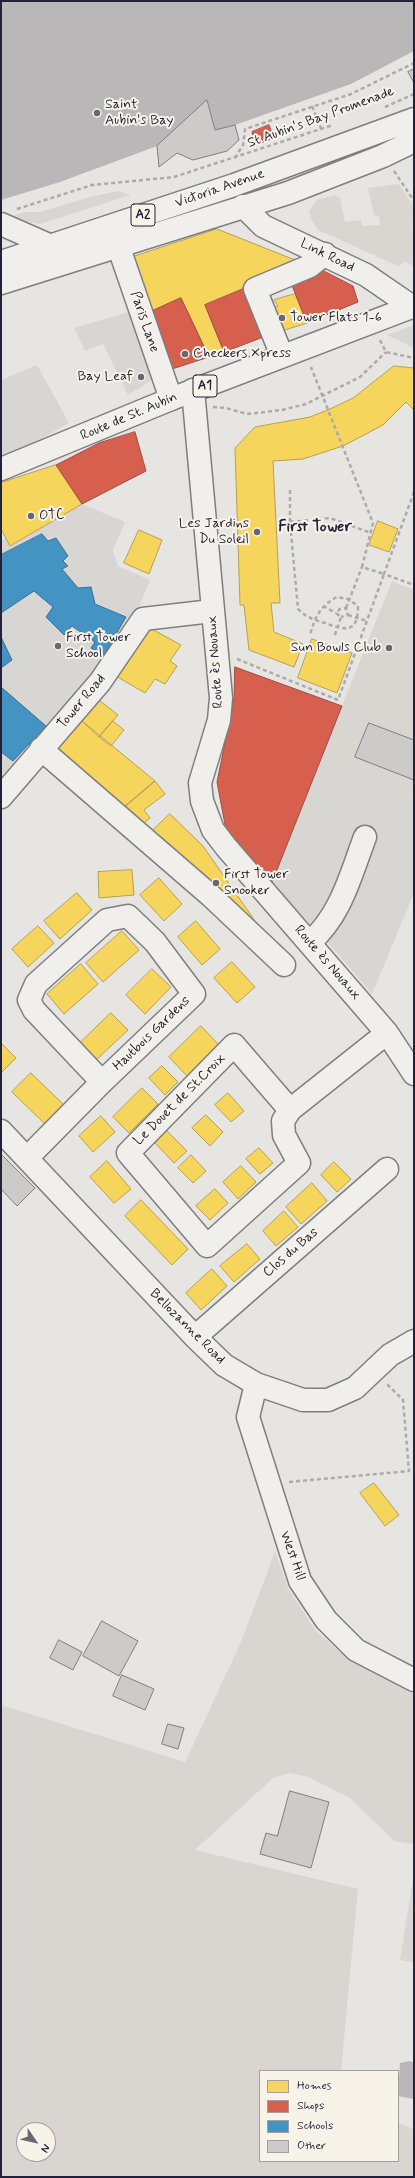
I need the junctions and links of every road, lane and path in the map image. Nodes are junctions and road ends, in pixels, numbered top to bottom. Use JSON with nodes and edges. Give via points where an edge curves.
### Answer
{"nodes":[{"id":1,"x":414,"y":63,"type":"edge"},
{"id":2,"x":414,"y":94,"type":"edge"},
{"id":3,"x":312,"y":106,"type":"junction"},
{"id":4,"x":379,"y":109,"type":"dead end"},
{"id":5,"x":414,"y":118,"type":"edge"},
{"id":6,"x":336,"y":125,"type":"dead end"},
{"id":7,"x":321,"y":130,"type":"junction"},
{"id":8,"x":414,"y":141,"type":"edge"},
{"id":9,"x":328,"y":151,"type":"junction"},
{"id":10,"x":383,"y":156,"type":"junction"},
{"id":11,"x":234,"y":158,"type":"junction"},
{"id":12,"x":234,"y":185,"type":"junction"},
{"id":13,"x":414,"y":201,"type":"edge"},
{"id":14,"x":243,"y":206,"type":"junction"},
{"id":15,"x":9,"y":216,"type":"edge"},
{"id":16,"x":118,"y":245,"type":"junction"},
{"id":17,"x":52,"y":246,"type":"junction"},
{"id":18,"x":324,"y":254,"type":"junction"},
{"id":19,"x":1,"y":262,"type":"edge"},
{"id":20,"x":1,"y":283,"type":"edge"},
{"id":21,"x":413,"y":307,"type":"edge"},
{"id":22,"x":371,"y":322,"type":"junction"},
{"id":23,"x":304,"y":348,"type":"junction"},
{"id":24,"x":386,"y":352,"type":"junction"},
{"id":25,"x":282,"y":356,"type":"junction"},
{"id":26,"x":414,"y":358,"type":"edge"},
{"id":27,"x":323,"y":397,"type":"junction"},
{"id":28,"x":193,"y":398,"type":"junction"},
{"id":29,"x":171,"y":399,"type":"junction"},
{"id":30,"x":1,"y":469,"type":"edge"},
{"id":31,"x":290,"y":490,"type":"dead end"},
{"id":32,"x":414,"y":492,"type":"edge"},
{"id":33,"x":290,"y":522,"type":"junction"},
{"id":34,"x":370,"y":533,"type":"junction"},
{"id":35,"x":362,"y":567,"type":"junction"},
{"id":36,"x":384,"y":574,"type":"junction"},
{"id":37,"x":414,"y":585,"type":"edge"},
{"id":38,"x":348,"y":600,"type":"junction"},
{"id":39,"x":323,"y":606,"type":"junction"},
{"id":40,"x":346,"y":608,"type":"junction"},
{"id":41,"x":212,"y":611,"type":"junction"},
{"id":42,"x":336,"y":613,"type":"junction"},
{"id":43,"x":348,"y":615,"type":"junction"},
{"id":44,"x":341,"y":617,"type":"junction"},
{"id":45,"x":357,"y":619,"type":"junction"},
{"id":46,"x":315,"y":620,"type":"junction"},
{"id":47,"x":367,"y":621,"type":"junction"},
{"id":48,"x":337,"y":627,"type":"junction"},
{"id":49,"x":335,"y":635,"type":"dead end"},
{"id":50,"x":310,"y":636,"type":"dead end"},
{"id":51,"x":217,"y":655,"type":"junction"},
{"id":52,"x":41,"y":749,"type":"junction"},
{"id":53,"x":1,"y":797,"type":"edge"},
{"id":54,"x":365,"y":837,"type":"dead end"},
{"id":55,"x":309,"y":942,"type":"junction"},
{"id":56,"x":284,"y":965,"type":"dead end"},
{"id":57,"x":388,"y":1033,"type":"junction"},
{"id":58,"x":414,"y":1074,"type":"edge"},
{"id":59,"x":102,"y":1082,"type":"junction"},
{"id":60,"x":290,"y":1110,"type":"junction"},
{"id":61,"x":1,"y":1131,"type":"edge"},
{"id":62,"x":27,"y":1158,"type":"junction"},
{"id":63,"x":387,"y":1169,"type":"dead end"},
{"id":64,"x":195,"y":1337,"type":"junction"},
{"id":65,"x":414,"y":1341,"type":"edge"},
{"id":66,"x":374,"y":1370,"type":"junction"},
{"id":67,"x":256,"y":1384,"type":"junction"},
{"id":68,"x":409,"y":1471,"type":"junction"},
{"id":69,"x":414,"y":1471,"type":"edge"},
{"id":70,"x":286,"y":1482,"type":"dead end"},
{"id":71,"x":414,"y":1680,"type":"edge"}],
"edges":[{"from":1,"to":3,"type":"path","via":[[351,94]]},
{"from":2,"to":4,"type":"path","name":"St Aubin's Bay Promenade"},
{"from":3,"to":7,"type":"path"},
{"from":3,"to":11,"type":"path","via":[[245,129],[243,145]]},
{"from":5,"to":9,"type":"main road","name":"Victoria Avenue","number":"A2"},
{"from":6,"to":7,"type":"path","name":"St Aubin's Bay Promenade"},
{"from":7,"to":9,"type":"path"},
{"from":7,"to":11,"type":"path","name":"St Aubin's Bay Promenade"},
{"from":8,"to":10,"type":"main road","name":"Victoria Avenue","number":"A2"},
{"from":9,"to":12,"type":"main road","name":"Victoria Avenue","number":"A2"},
{"from":10,"to":13,"type":"path"},
{"from":10,"to":14,"type":"main road","name":"Victoria Avenue","number":"A2","via":[[288,193]]},
{"from":11,"to":15,"type":"path","name":"St Aubin's Bay Promenade","via":[[174,177],[92,185]]},
{"from":12,"to":14,"type":"main road"},
{"from":12,"to":17,"type":"main road","name":"Victoria Avenue","number":"A2"},
{"from":14,"to":16,"type":"main road","name":"Victoria Avenue","number":"A2"},
{"from":14,"to":18,"type":"main road","name":"Link Road","via":[[263,226]]},
{"from":15,"to":17,"type":"main road"},
{"from":16,"to":20,"type":"main road","name":"Victoria Avenue","number":"A2"},
{"from":16,"to":29,"type":"main road","name":"Paris Lane"},
{"from":17,"to":19,"type":"main road","name":"Victoria Avenue","number":"A2"},
{"from":18,"to":21,"type":"main road","name":"Link Road","via":[[366,275]]},
{"from":18,"to":25,"type":"main road","via":[[310,266],[255,289]]},
{"from":21,"to":22,"type":"main road","name":"Route de St. Aubin","number":"A1"},
{"from":22,"to":23,"type":"main road","name":"Route de St. Aubin","number":"A1"},
{"from":22,"to":24,"type":"path"},
{"from":23,"to":25,"type":"main road","name":"Route de St. Aubin","number":"A1"},
{"from":23,"to":27,"type":"path"},
{"from":24,"to":26,"type":"path"},
{"from":24,"to":27,"type":"path","via":[[360,377]]},
{"from":25,"to":28,"type":"main road","name":"Route de St. Aubin","number":"A1"},
{"from":27,"to":28,"type":"path","via":[[300,406],[247,414]]},
{"from":27,"to":34,"type":"path","via":[[373,523]]},
{"from":28,"to":29,"type":"main road","name":"Route de St. Aubin","number":"A1"},
{"from":28,"to":41,"type":"main road","name":"Route ès Nouaux"},
{"from":29,"to":30,"type":"main road","name":"Route de St. Aubin","number":"A1"},
{"from":31,"to":33,"type":"path"},
{"from":32,"to":36,"type":"path"},
{"from":33,"to":34,"type":"path","via":[[330,518]]},
{"from":33,"to":46,"type":"path","via":[[298,609]]},
{"from":34,"to":35,"type":"path"},
{"from":35,"to":36,"type":"path"},
{"from":35,"to":38,"type":"path"},
{"from":36,"to":37,"type":"path"},
{"from":36,"to":47,"type":"path"},
{"from":38,"to":39,"type":"path","via":[[337,596]]},
{"from":38,"to":40,"type":"path"},
{"from":38,"to":45,"type":"path","via":[[358,606]]},
{"from":39,"to":42,"type":"path"},
{"from":39,"to":46,"type":"path"},
{"from":40,"to":42,"type":"path"},
{"from":40,"to":43,"type":"path"},
{"from":41,"to":51,"type":"main road","name":"Route ès Nouaux"},
{"from":41,"to":52,"type":"main road","name":"Tower Road","via":[[143,619],[100,682]]},
{"from":42,"to":44,"type":"path"},
{"from":43,"to":44,"type":"path"},
{"from":43,"to":45,"type":"path"},
{"from":44,"to":48,"type":"path"},
{"from":45,"to":47,"type":"path"},
{"from":45,"to":48,"type":"path","via":[[352,626],[343,630]]},
{"from":46,"to":48,"type":"path"},
{"from":46,"to":50,"type":"path"},
{"from":47,"to":51,"type":"path","via":[[338,700],[234,658]]},
{"from":48,"to":49,"type":"path"},
{"from":51,"to":55,"type":"main road","name":"Route ès Nouaux","via":[[219,720],[200,783],[202,801],[213,830]]},
{"from":52,"to":53,"type":"main road","name":"Tower Road"},
{"from":52,"to":56,"type":"main road","via":[[243,924]]},
{"from":54,"to":55,"type":"main road","via":[[339,906],[320,933]]},
{"from":55,"to":57,"type":"main road","name":"Route ès Nouaux"},
{"from":57,"to":58,"type":"main road","name":"Route ès Nouaux"},
{"from":57,"to":60,"type":"main road"},
{"from":59,"to":59,"type":"main road","name":"Hautbois Gardens","via":[[194,994],[155,942],[128,916],[107,920],[36,984],[29,1000],[34,1010]]},
{"from":59,"to":62,"type":"main road","name":"Hautbois Gardens"},
{"from":60,"to":60,"type":"main road","name":"Le Douet de St.Croix","via":[[234,1045],[128,1153],[207,1246],[299,1163],[284,1135],[283,1121]]},
{"from":61,"to":62,"type":"main road","name":"Bellozanne Road"},
{"from":62,"to":64,"type":"main road","name":"Bellozanne Road"},
{"from":63,"to":64,"type":"main road","name":"Clos du Bas"},
{"from":64,"to":67,"type":"main road","name":"Bellozanne Road","via":[[224,1365]]},
{"from":65,"to":66,"type":"main road","name":"Bellozanne Road"},
{"from":66,"to":67,"type":"main road","name":"Bellozanne Road","via":[[355,1388],[328,1400],[304,1400]]},
{"from":66,"to":68,"type":"path","via":[[403,1400]]},
{"from":67,"to":71,"type":"main road","name":"West Hill","via":[[248,1416],[300,1581],[326,1620],[356,1650]]},
{"from":68,"to":69,"type":"path"},
{"from":68,"to":70,"type":"path"}]}
